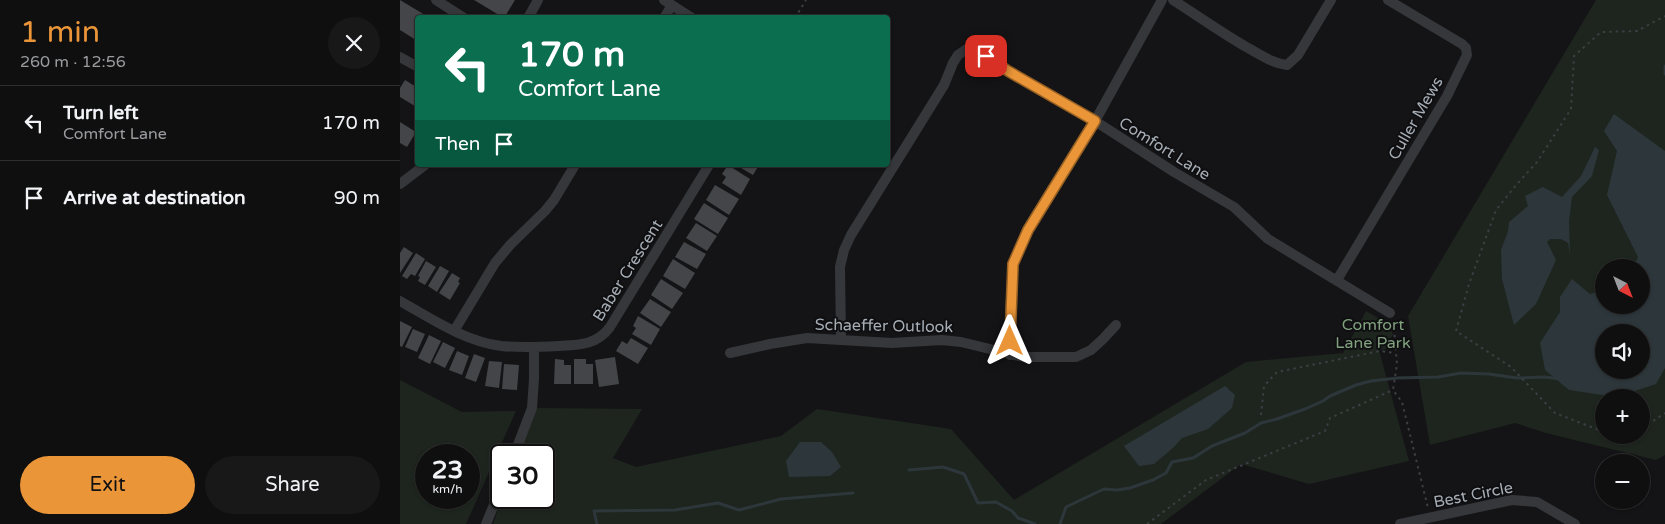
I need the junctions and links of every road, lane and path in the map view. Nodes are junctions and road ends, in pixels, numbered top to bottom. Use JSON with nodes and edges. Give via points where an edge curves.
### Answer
{"nodes":[{"id":1,"x":436,"y":0,"type":"edge"},
{"id":2,"x":538,"y":0,"type":"edge"},
{"id":3,"x":806,"y":0,"type":"edge"},
{"id":4,"x":1162,"y":0,"type":"edge"},
{"id":5,"x":1173,"y":0,"type":"edge"},
{"id":6,"x":1331,"y":0,"type":"edge"},
{"id":7,"x":1388,"y":0,"type":"edge"},
{"id":8,"x":668,"y":2,"type":"edge"},
{"id":9,"x":459,"y":15,"type":"edge"},
{"id":10,"x":530,"y":15,"type":"edge"},
{"id":11,"x":665,"y":15,"type":"edge"},
{"id":12,"x":688,"y":15,"type":"edge"},
{"id":13,"x":797,"y":15,"type":"edge"},
{"id":14,"x":1665,"y":16,"type":"edge"},
{"id":15,"x":400,"y":56,"type":"edge"},
{"id":16,"x":415,"y":65,"type":"edge"},
{"id":17,"x":1095,"y":121,"type":"junction"},
{"id":18,"x":422,"y":167,"type":"edge"},
{"id":19,"x":574,"y":167,"type":"edge"},
{"id":20,"x":708,"y":167,"type":"edge"},
{"id":21,"x":402,"y":180,"type":"edge"},
{"id":22,"x":1337,"y":280,"type":"junction"},
{"id":23,"x":400,"y":301,"type":"edge"},
{"id":24,"x":1390,"y":312,"type":"joint"},
{"id":25,"x":1116,"y":325,"type":"dead end"},
{"id":26,"x":454,"y":331,"type":"junction"},
{"id":27,"x":841,"y":339,"type":"junction"},
{"id":28,"x":534,"y":348,"type":"junction"},
{"id":29,"x":730,"y":353,"type":"dead end"},
{"id":30,"x":1395,"y":353,"type":"junction"},
{"id":31,"x":1010,"y":354,"type":"junction"},
{"id":32,"x":1393,"y":390,"type":"junction"},
{"id":33,"x":1665,"y":412,"type":"edge"},
{"id":34,"x":1261,"y":415,"type":"dead end"},
{"id":35,"x":1650,"y":423,"type":"edge"},
{"id":36,"x":1595,"y":429,"type":"edge"},
{"id":37,"x":518,"y":444,"type":"edge"},
{"id":38,"x":492,"y":509,"type":"edge"},
{"id":39,"x":1431,"y":517,"type":"junction"},
{"id":40,"x":486,"y":524,"type":"edge"},
{"id":41,"x":1148,"y":524,"type":"edge"},
{"id":42,"x":1400,"y":524,"type":"edge"},
{"id":43,"x":1575,"y":524,"type":"edge"}],
"edges":[{"from":1,"to":9,"type":"street"},
{"from":2,"to":10,"type":"street"},
{"from":3,"to":13,"type":"path"},
{"from":4,"to":17,"type":"street"},
{"from":5,"to":6,"type":"street","via":[[1266,58],[1287,65],[1298,55]]},
{"from":7,"to":22,"type":"street","name":"Culler Mews","via":[[1462,44],[1467,55],[1447,96]]},
{"from":8,"to":11,"type":"street"},
{"from":8,"to":12,"type":"street"},
{"from":14,"to":36,"type":"path","via":[[1637,31],[1601,32],[1574,56],[1571,109],[1537,162],[1496,210],[1456,331],[1511,367],[1555,413]]},
{"from":15,"to":16,"type":"street"},
{"from":17,"to":22,"type":"street","name":"Comfort Lane","via":[[1234,207],[1268,239]]},
{"from":17,"to":27,"type":"street","name":"Comfort Lane","via":[[974,48],[958,54],[944,84],[844,250],[840,267]]},
{"from":17,"to":31,"type":"street","via":[[1028,230],[1013,264]]},
{"from":18,"to":21,"type":"street"},
{"from":19,"to":26,"type":"street","via":[[545,211],[495,262]]},
{"from":20,"to":28,"type":"street","name":"Baber Crescent","via":[[604,335],[582,345]]},
{"from":22,"to":24,"type":"street","name":"Comfort Lane"},
{"from":23,"to":26,"type":"street","name":"Baber Crescent"},
{"from":24,"to":30,"type":"path"},
{"from":25,"to":31,"type":"street","name":"Schaeffer Outlook","via":[[1091,350],[1076,357],[1022,358]]},
{"from":26,"to":28,"type":"street","name":"Baber Crescent","via":[[484,342]]},
{"from":27,"to":29,"type":"street","name":"Schaeffer Outlook","via":[[807,338]]},
{"from":27,"to":31,"type":"street","name":"Schaeffer Outlook","via":[[892,343],[942,340]]},
{"from":28,"to":37,"type":"street","via":[[532,408]]},
{"from":30,"to":32,"type":"path","via":[[1397,364]]},
{"from":30,"to":34,"type":"path","via":[[1380,351],[1277,372],[1264,386]]},
{"from":32,"to":39,"type":"path","via":[[1402,402]]},
{"from":32,"to":41,"type":"path","via":[[1330,418],[1325,431],[1206,480]]},
{"from":33,"to":35,"type":"path"},
{"from":38,"to":40,"type":"street"},
{"from":39,"to":42,"type":"street","name":"Best Circle"},
{"from":39,"to":43,"type":"street","name":"Best Circle","via":[[1525,500],[1536,502]]}]}
